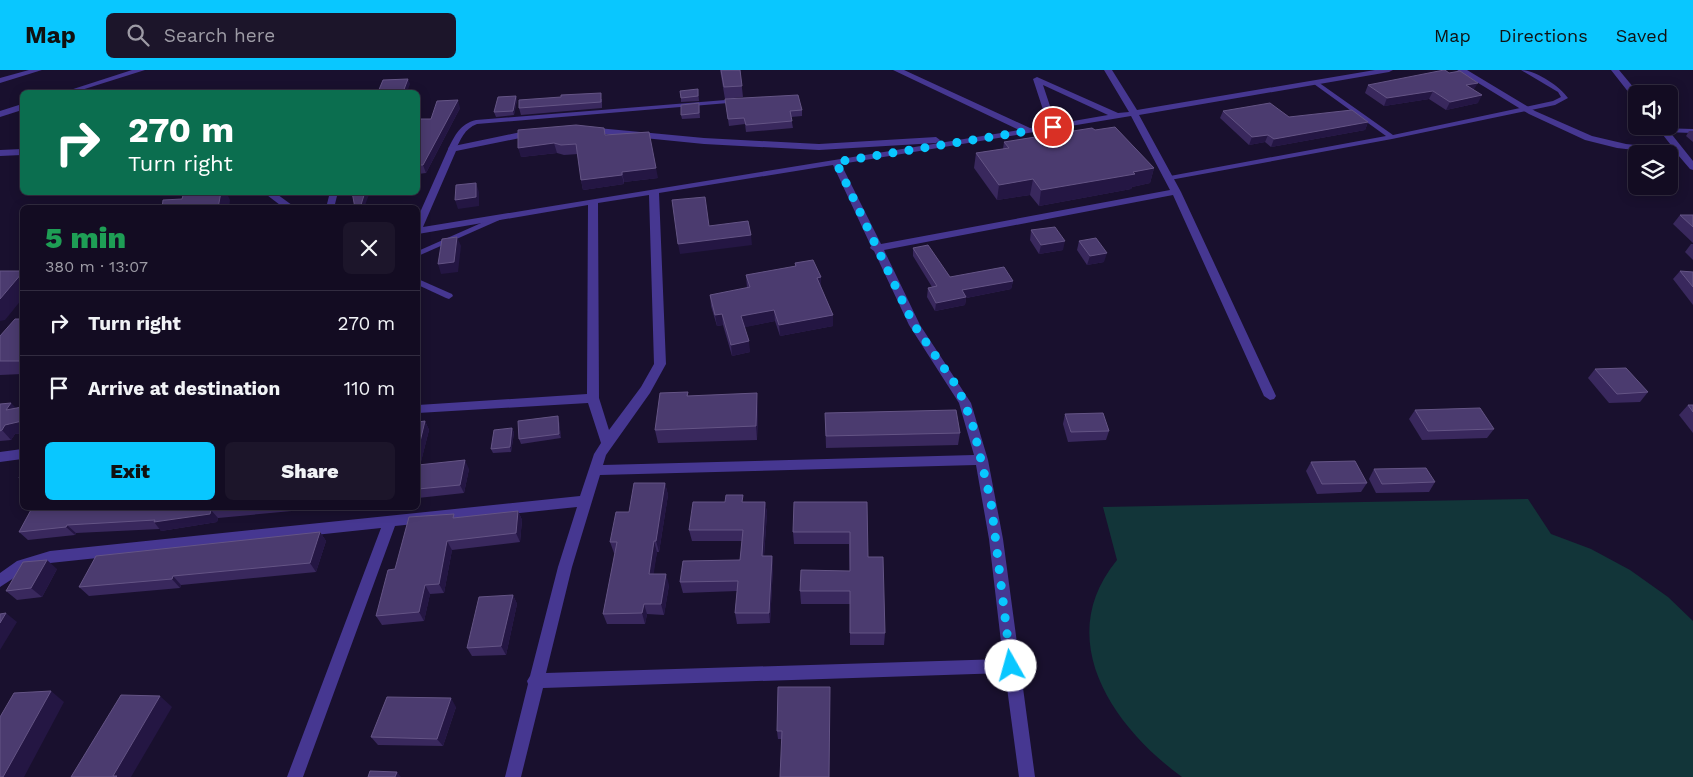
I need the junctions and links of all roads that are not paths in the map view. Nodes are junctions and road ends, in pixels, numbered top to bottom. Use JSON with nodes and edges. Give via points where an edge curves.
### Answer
{"nodes":[{"id":1,"x":38,"y":70,"type":"edge"},
{"id":2,"x":141,"y":70,"type":"edge"},
{"id":3,"x":897,"y":70,"type":"edge"},
{"id":4,"x":1108,"y":70,"type":"edge"},
{"id":5,"x":1388,"y":70,"type":"edge"},
{"id":6,"x":1462,"y":70,"type":"edge"},
{"id":7,"x":1524,"y":70,"type":"edge"},
{"id":8,"x":1615,"y":70,"type":"edge"},
{"id":9,"x":1036,"y":74,"type":"edge"},
{"id":10,"x":0,"y":81,"type":"edge"},
{"id":11,"x":1316,"y":83,"type":"junction"},
{"id":12,"x":1628,"y":86,"type":"edge"},
{"id":13,"x":75,"y":90,"type":"edge"},
{"id":14,"x":742,"y":101,"type":"edge"},
{"id":15,"x":20,"y":108,"type":"edge"},
{"id":16,"x":1525,"y":109,"type":"junction"},
{"id":17,"x":1135,"y":113,"type":"junction"},
{"id":18,"x":0,"y":114,"type":"edge"},
{"id":19,"x":1117,"y":116,"type":"junction"},
{"id":20,"x":1053,"y":127,"type":"junction"},
{"id":21,"x":578,"y":130,"type":"edge"},
{"id":22,"x":1678,"y":130,"type":"edge"},
{"id":23,"x":1693,"y":131,"type":"edge"},
{"id":24,"x":544,"y":132,"type":"edge"},
{"id":25,"x":1029,"y":132,"type":"junction"},
{"id":26,"x":1667,"y":135,"type":"edge"},
{"id":27,"x":1392,"y":137,"type":"junction"},
{"id":28,"x":961,"y":142,"type":"junction"},
{"id":29,"x":452,"y":149,"type":"junction"},
{"id":30,"x":20,"y":152,"type":"edge"},
{"id":31,"x":1680,"y":152,"type":"junction"},
{"id":32,"x":0,"y":153,"type":"edge"},
{"id":33,"x":836,"y":162,"type":"junction"},
{"id":34,"x":1693,"y":167,"type":"edge"},
{"id":35,"x":1170,"y":178,"type":"junction"},
{"id":36,"x":654,"y":191,"type":"junction"},
{"id":37,"x":1176,"y":192,"type":"junction"},
{"id":38,"x":272,"y":195,"type":"edge"},
{"id":39,"x":593,"y":202,"type":"junction"},
{"id":40,"x":287,"y":205,"type":"edge"},
{"id":41,"x":500,"y":218,"type":"junction"},
{"id":42,"x":420,"y":222,"type":"edge"},
{"id":43,"x":420,"y":231,"type":"edge"},
{"id":44,"x":876,"y":248,"type":"junction"},
{"id":45,"x":420,"y":253,"type":"edge"},
{"id":46,"x":420,"y":283,"type":"edge"},
{"id":47,"x":449,"y":296,"type":"dead end"},
{"id":48,"x":1270,"y":396,"type":"dead end"},
{"id":49,"x":593,"y":398,"type":"junction"},
{"id":50,"x":420,"y":409,"type":"edge"},
{"id":51,"x":607,"y":442,"type":"junction"},
{"id":52,"x":20,"y":454,"type":"edge"},
{"id":53,"x":0,"y":457,"type":"edge"},
{"id":54,"x":982,"y":460,"type":"junction"},
{"id":55,"x":595,"y":470,"type":"junction"},
{"id":56,"x":585,"y":501,"type":"junction"},
{"id":57,"x":390,"y":522,"type":"junction"},
{"id":58,"x":0,"y":581,"type":"edge"},
{"id":59,"x":1011,"y":666,"type":"junction"},
{"id":60,"x":535,"y":681,"type":"junction"},
{"id":61,"x":295,"y":777,"type":"edge"},
{"id":62,"x":513,"y":777,"type":"edge"},
{"id":63,"x":1027,"y":777,"type":"edge"}],
"edges":[{"from":1,"to":10,"type":"street"},
{"from":2,"to":13,"type":"street"},
{"from":3,"to":25,"type":"street"},
{"from":4,"to":17,"type":"street"},
{"from":5,"to":11,"type":"street"},
{"from":6,"to":16,"type":"street"},
{"from":7,"to":16,"type":"lane","via":[[1565,98]]},
{"from":8,"to":12,"type":"street"},
{"from":9,"to":19,"type":"street"},
{"from":9,"to":20,"type":"street"},
{"from":11,"to":17,"type":"street"},
{"from":11,"to":27,"type":"lane"},
{"from":14,"to":29,"type":"lane","via":[[476,122],[459,132]]},
{"from":15,"to":18,"type":"street"},
{"from":16,"to":27,"type":"lane"},
{"from":16,"to":31,"type":"street","via":[[1597,141]]},
{"from":17,"to":19,"type":"street"},
{"from":17,"to":35,"type":"street"},
{"from":19,"to":20,"type":"street"},
{"from":20,"to":25,"type":"street"},
{"from":21,"to":28,"type":"street","via":[[819,147],[919,140]]},
{"from":22,"to":23,"type":"lane"},
{"from":24,"to":29,"type":"street"},
{"from":25,"to":28,"type":"street"},
{"from":26,"to":31,"type":"street"},
{"from":27,"to":35,"type":"lane"},
{"from":28,"to":33,"type":"street"},
{"from":29,"to":42,"type":"street"},
{"from":30,"to":32,"type":"street"},
{"from":31,"to":34,"type":"street"},
{"from":33,"to":36,"type":"street"},
{"from":33,"to":44,"type":"street"},
{"from":35,"to":37,"type":"street"},
{"from":36,"to":39,"type":"street"},
{"from":36,"to":51,"type":"street","via":[[660,364],[646,390]]},
{"from":37,"to":44,"type":"street"},
{"from":37,"to":48,"type":"street"},
{"from":38,"to":40,"type":"street"},
{"from":39,"to":41,"type":"street"},
{"from":39,"to":49,"type":"street"},
{"from":41,"to":43,"type":"street"},
{"from":41,"to":45,"type":"lane"},
{"from":44,"to":54,"type":"street","via":[[919,333],[965,403]]},
{"from":46,"to":47,"type":"lane"},
{"from":49,"to":50,"type":"street"},
{"from":49,"to":51,"type":"street"},
{"from":51,"to":55,"type":"street"},
{"from":52,"to":53,"type":"street"},
{"from":54,"to":55,"type":"street"},
{"from":54,"to":59,"type":"street","via":[[991,502]]},
{"from":55,"to":56,"type":"street"},
{"from":56,"to":57,"type":"street"},
{"from":56,"to":60,"type":"street"},
{"from":57,"to":58,"type":"street","via":[[50,557],[22,565]]},
{"from":57,"to":61,"type":"street"},
{"from":59,"to":60,"type":"street"},
{"from":59,"to":63,"type":"street"},
{"from":60,"to":62,"type":"street"}]}
